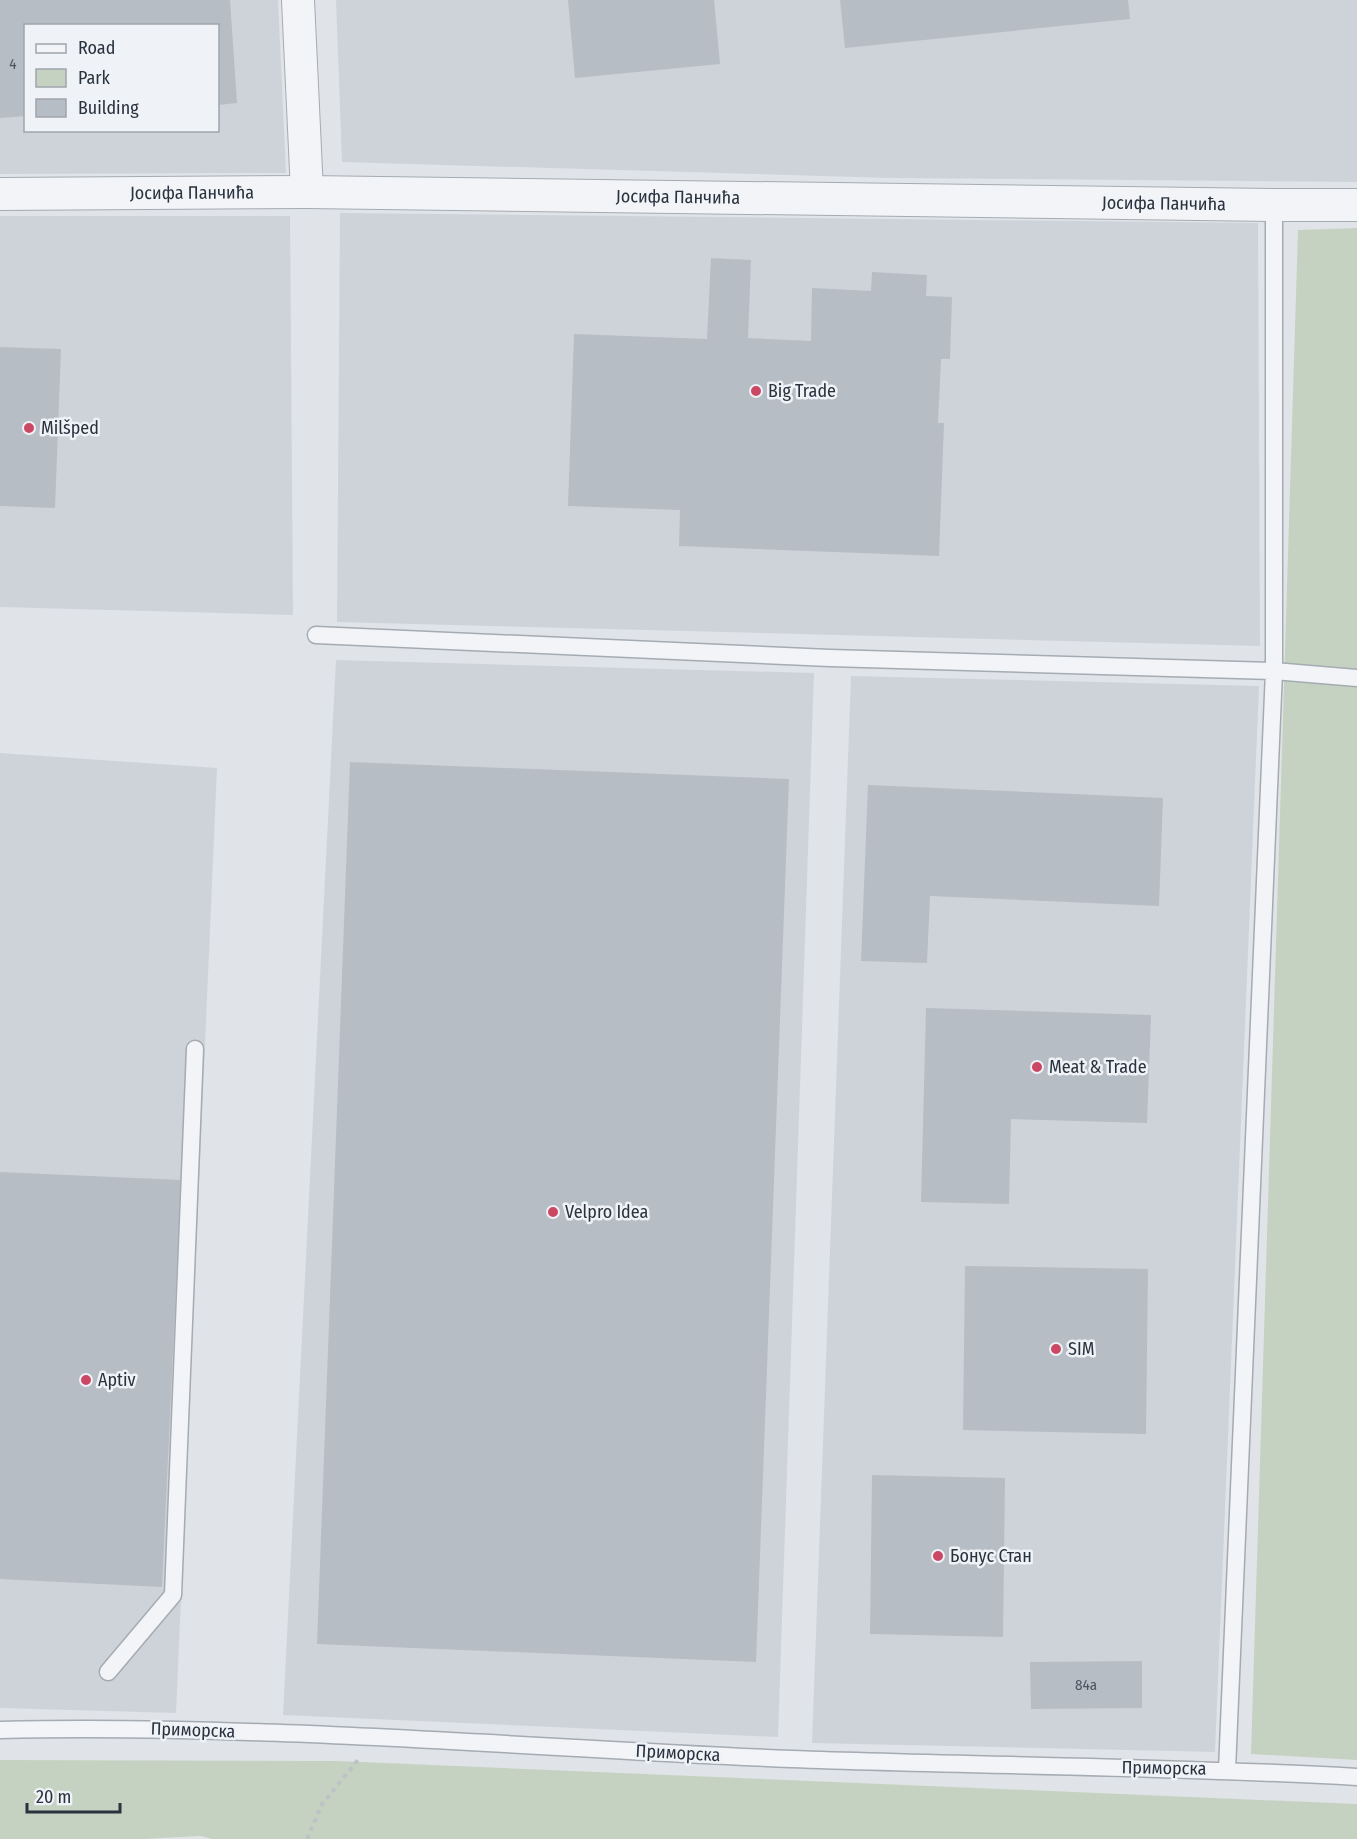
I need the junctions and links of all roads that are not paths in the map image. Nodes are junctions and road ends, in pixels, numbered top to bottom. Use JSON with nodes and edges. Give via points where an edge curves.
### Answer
{"nodes":[{"id":1,"x":298,"y":0,"type":"edge"},
{"id":2,"x":307,"y":192,"type":"junction"},
{"id":3,"x":0,"y":194,"type":"edge"},
{"id":4,"x":1274,"y":205,"type":"junction"},
{"id":5,"x":1357,"y":205,"type":"edge"},
{"id":6,"x":316,"y":635,"type":"dead end"},
{"id":7,"x":1274,"y":671,"type":"junction"},
{"id":8,"x":1357,"y":678,"type":"edge"},
{"id":9,"x":195,"y":1049,"type":"dead end"},
{"id":10,"x":108,"y":1672,"type":"dead end"},
{"id":11,"x":0,"y":1730,"type":"edge"},
{"id":12,"x":1227,"y":1770,"type":"junction"},
{"id":13,"x":1357,"y":1777,"type":"edge"}],
"edges":[{"from":1,"to":2,"type":"street"},
{"from":2,"to":3,"type":"street","name":"Јосифа Панчића"},
{"from":2,"to":4,"type":"street","name":"Јосифа Панчића"},
{"from":4,"to":5,"type":"street","name":"Јосифа Панчића"},
{"from":4,"to":7,"type":"lane"},
{"from":6,"to":7,"type":"lane","via":[[830,658]]},
{"from":7,"to":8,"type":"lane"},
{"from":7,"to":12,"type":"lane"},
{"from":9,"to":10,"type":"lane","via":[[173,1595]]},
{"from":11,"to":12,"type":"lane","name":"Приморска","via":[[145,1728],[794,1759]]},
{"from":12,"to":13,"type":"lane","name":"Приморска"}]}
